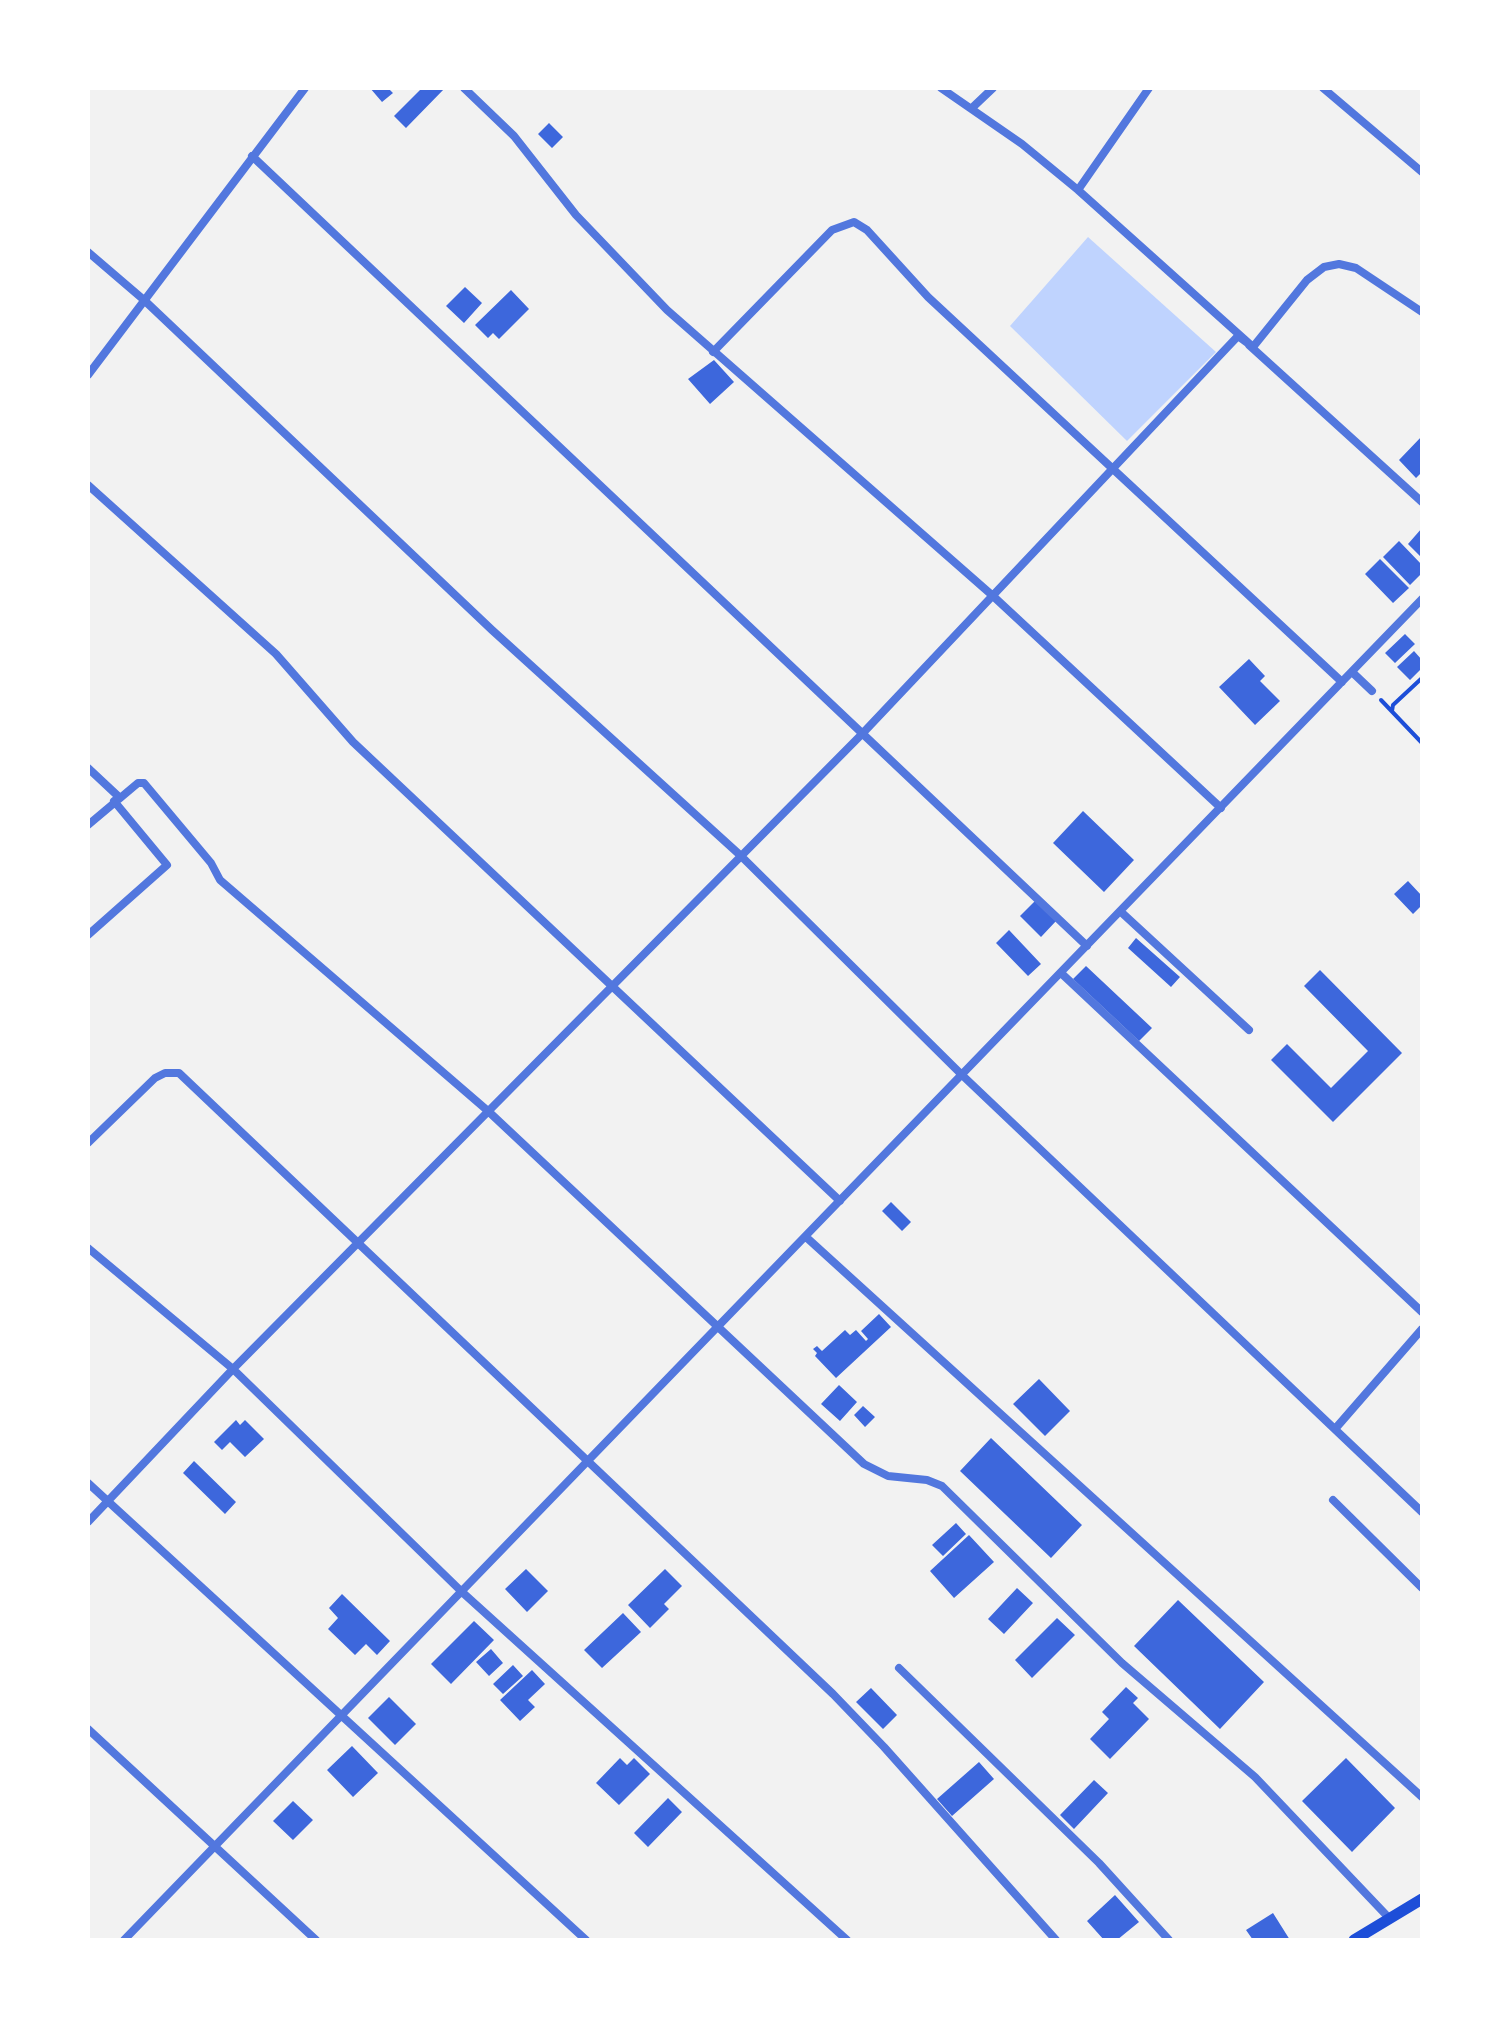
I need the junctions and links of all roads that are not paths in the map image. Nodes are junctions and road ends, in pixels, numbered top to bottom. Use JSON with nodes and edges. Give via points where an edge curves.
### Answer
{"nodes":[{"id":1,"x":306,"y":88,"type":"edge"},
{"id":2,"x":464,"y":88,"type":"edge"},
{"id":3,"x":942,"y":88,"type":"edge"},
{"id":4,"x":994,"y":88,"type":"edge"},
{"id":5,"x":1149,"y":88,"type":"edge"},
{"id":6,"x":1323,"y":88,"type":"edge"},
{"id":7,"x":973,"y":107,"type":"junction"},
{"id":8,"x":252,"y":156,"type":"junction"},
{"id":9,"x":1422,"y":172,"type":"edge"},
{"id":10,"x":1078,"y":190,"type":"junction"},
{"id":11,"x":88,"y":252,"type":"edge"},
{"id":12,"x":144,"y":300,"type":"junction"},
{"id":13,"x":1422,"y":312,"type":"edge"},
{"id":14,"x":1238,"y":336,"type":"junction"},
{"id":15,"x":1253,"y":347,"type":"junction"},
{"id":16,"x":713,"y":352,"type":"junction"},
{"id":17,"x":88,"y":374,"type":"edge"},
{"id":18,"x":1114,"y":468,"type":"junction"},
{"id":19,"x":88,"y":485,"type":"edge"},
{"id":20,"x":1422,"y":502,"type":"edge"},
{"id":21,"x":993,"y":596,"type":"junction"},
{"id":22,"x":1422,"y":599,"type":"edge"},
{"id":23,"x":1352,"y":672,"type":"junction"},
{"id":24,"x":1342,"y":682,"type":"junction"},
{"id":25,"x":1372,"y":691,"type":"dead end"},
{"id":26,"x":862,"y":734,"type":"junction"},
{"id":27,"x":88,"y":768,"type":"edge"},
{"id":28,"x":117,"y":799,"type":"junction"},
{"id":29,"x":1221,"y":808,"type":"junction"},
{"id":30,"x":88,"y":825,"type":"edge"},
{"id":31,"x":740,"y":856,"type":"junction"},
{"id":32,"x":1120,"y":912,"type":"junction"},
{"id":33,"x":88,"y":935,"type":"edge"},
{"id":34,"x":1086,"y":946,"type":"junction"},
{"id":35,"x":1061,"y":973,"type":"junction"},
{"id":36,"x":613,"y":984,"type":"junction"},
{"id":37,"x":1249,"y":1030,"type":"dead end"},
{"id":38,"x":962,"y":1075,"type":"junction"},
{"id":39,"x":488,"y":1111,"type":"junction"},
{"id":40,"x":88,"y":1143,"type":"edge"},
{"id":41,"x":840,"y":1201,"type":"junction"},
{"id":42,"x":806,"y":1237,"type":"junction"},
{"id":43,"x":360,"y":1242,"type":"junction"},
{"id":44,"x":88,"y":1248,"type":"edge"},
{"id":45,"x":1422,"y":1312,"type":"edge"},
{"id":46,"x":718,"y":1328,"type":"junction"},
{"id":47,"x":1422,"y":1329,"type":"edge"},
{"id":48,"x":233,"y":1368,"type":"junction"},
{"id":49,"x":1335,"y":1428,"type":"junction"},
{"id":50,"x":586,"y":1462,"type":"junction"},
{"id":51,"x":88,"y":1483,"type":"edge"},
{"id":52,"x":107,"y":1500,"type":"junction"},
{"id":53,"x":1334,"y":1500,"type":"dead end"},
{"id":54,"x":1422,"y":1512,"type":"edge"},
{"id":55,"x":88,"y":1522,"type":"edge"},
{"id":56,"x":1422,"y":1588,"type":"edge"},
{"id":57,"x":462,"y":1592,"type":"junction"},
{"id":58,"x":899,"y":1668,"type":"dead end"},
{"id":59,"x":340,"y":1718,"type":"junction"},
{"id":60,"x":88,"y":1729,"type":"edge"},
{"id":61,"x":1422,"y":1796,"type":"edge"},
{"id":62,"x":214,"y":1848,"type":"junction"},
{"id":63,"x":1422,"y":1899,"type":"edge"},
{"id":64,"x":1390,"y":1918,"type":"junction"},
{"id":65,"x":1375,"y":1936,"type":"edge"},
{"id":66,"x":124,"y":1940,"type":"edge"},
{"id":67,"x":316,"y":1940,"type":"edge"},
{"id":68,"x":586,"y":1940,"type":"edge"},
{"id":69,"x":847,"y":1940,"type":"edge"},
{"id":70,"x":1056,"y":1940,"type":"edge"},
{"id":71,"x":1169,"y":1940,"type":"edge"},
{"id":72,"x":1354,"y":1940,"type":"edge"}],
"edges":[{"from":1,"to":8,"type":"street"},
{"from":2,"to":16,"type":"street","via":[[514,136],[576,215]]},
{"from":3,"to":7,"type":"street"},
{"from":4,"to":7,"type":"street"},
{"from":5,"to":10,"type":"street"},
{"from":6,"to":9,"type":"street"},
{"from":7,"to":10,"type":"street"},
{"from":8,"to":12,"type":"street"},
{"from":8,"to":26,"type":"street"},
{"from":10,"to":15,"type":"street"},
{"from":11,"to":12,"type":"street"},
{"from":12,"to":17,"type":"street"},
{"from":12,"to":31,"type":"street"},
{"from":13,"to":15,"type":"street","via":[[1356,268],[1339,264],[1308,280]]},
{"from":14,"to":15,"type":"street"},
{"from":14,"to":18,"type":"street"},
{"from":14,"to":20,"type":"street"},
{"from":16,"to":18,"type":"street","via":[[832,230],[854,222]]},
{"from":16,"to":21,"type":"street"},
{"from":18,"to":21,"type":"street"},
{"from":18,"to":24,"type":"street"},
{"from":19,"to":36,"type":"street","via":[[276,654],[342,730]]},
{"from":21,"to":26,"type":"street"},
{"from":21,"to":29,"type":"street"},
{"from":22,"to":23,"type":"street"},
{"from":23,"to":24,"type":"street"},
{"from":23,"to":25,"type":"street"},
{"from":24,"to":29,"type":"street"},
{"from":26,"to":31,"type":"street"},
{"from":26,"to":34,"type":"street"},
{"from":27,"to":28,"type":"street"},
{"from":28,"to":30,"type":"street"},
{"from":28,"to":33,"type":"street","via":[[167,865]]},
{"from":28,"to":39,"type":"street","via":[[144,783],[220,880]]},
{"from":29,"to":32,"type":"street"},
{"from":31,"to":36,"type":"street"},
{"from":31,"to":38,"type":"street"},
{"from":32,"to":34,"type":"street"},
{"from":32,"to":37,"type":"street"},
{"from":34,"to":35,"type":"street"},
{"from":35,"to":38,"type":"street"},
{"from":35,"to":45,"type":"street"},
{"from":36,"to":39,"type":"street"},
{"from":36,"to":41,"type":"street"},
{"from":38,"to":41,"type":"street"},
{"from":38,"to":49,"type":"street"},
{"from":39,"to":43,"type":"street"},
{"from":39,"to":46,"type":"street"},
{"from":40,"to":43,"type":"street","via":[[155,1078],[180,1073]]},
{"from":41,"to":42,"type":"street"},
{"from":42,"to":46,"type":"street"},
{"from":42,"to":61,"type":"street"},
{"from":43,"to":48,"type":"street"},
{"from":43,"to":50,"type":"street"},
{"from":44,"to":48,"type":"street"},
{"from":46,"to":50,"type":"street"},
{"from":46,"to":64,"type":"street","via":[[864,1464],[888,1476],[942,1486],[1122,1662],[1255,1777]]},
{"from":47,"to":49,"type":"street"},
{"from":48,"to":52,"type":"street"},
{"from":48,"to":57,"type":"street"},
{"from":49,"to":54,"type":"street"},
{"from":50,"to":57,"type":"street"},
{"from":50,"to":70,"type":"street","via":[[833,1694]]},
{"from":51,"to":52,"type":"street"},
{"from":52,"to":55,"type":"street"},
{"from":52,"to":59,"type":"street"},
{"from":53,"to":56,"type":"street"},
{"from":57,"to":59,"type":"street"},
{"from":57,"to":69,"type":"street"},
{"from":58,"to":71,"type":"street"},
{"from":59,"to":62,"type":"street"},
{"from":59,"to":68,"type":"street"},
{"from":60,"to":62,"type":"street"},
{"from":62,"to":66,"type":"street"},
{"from":62,"to":67,"type":"street"},
{"from":63,"to":64,"type":"main road"},
{"from":64,"to":65,"type":"main road"},
{"from":65,"to":72,"type":"main road"}]}
